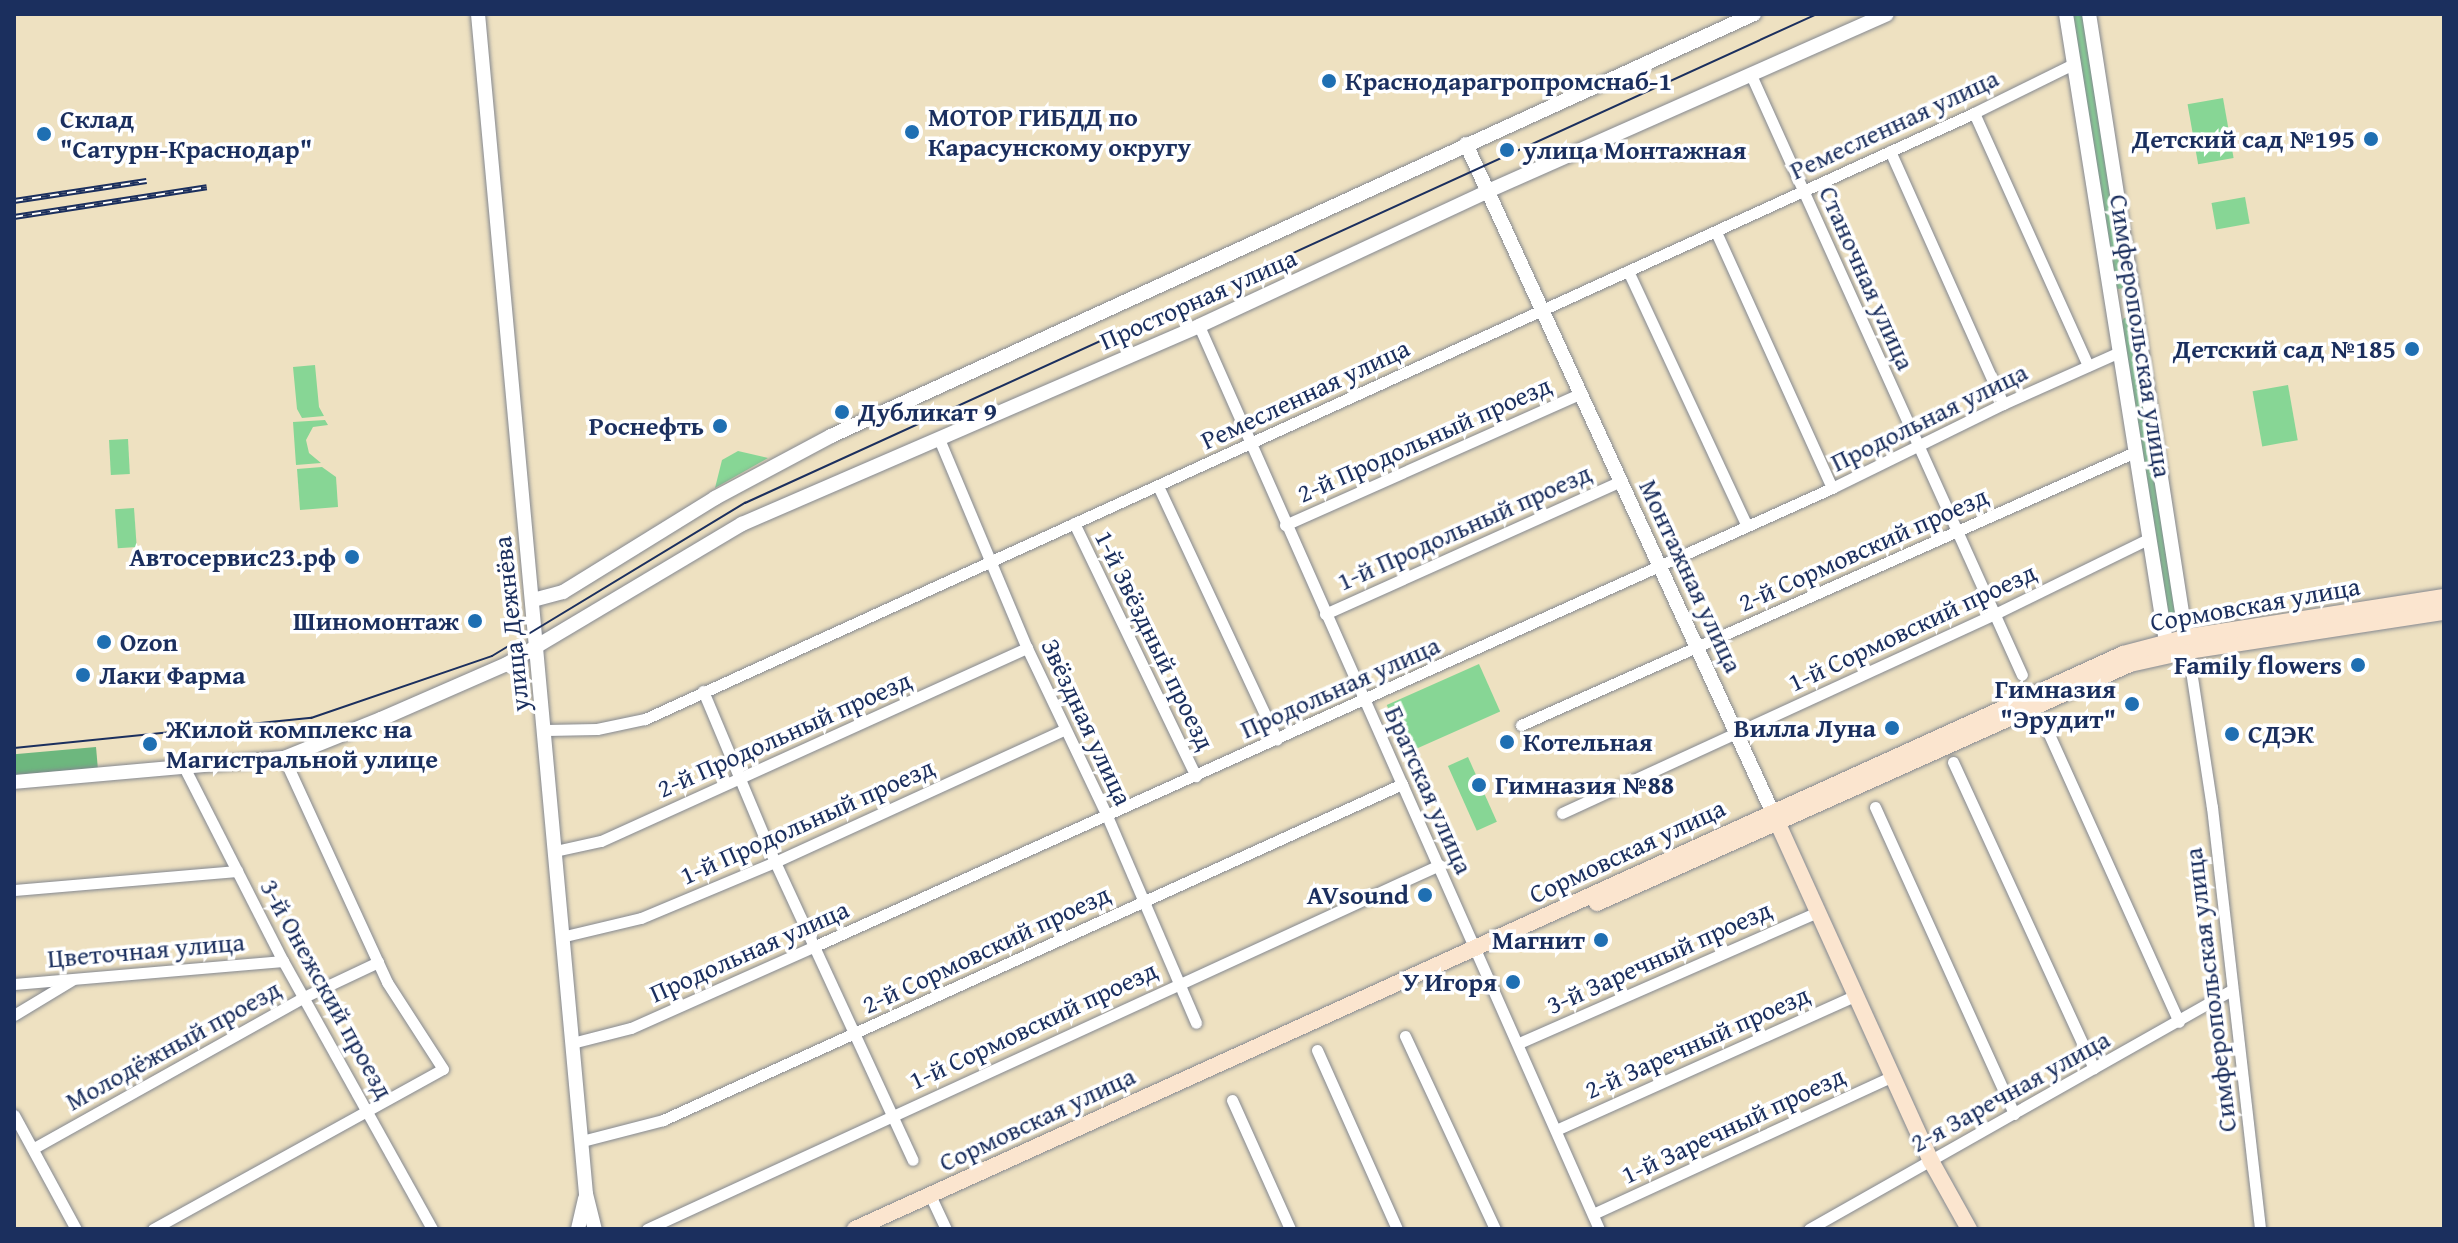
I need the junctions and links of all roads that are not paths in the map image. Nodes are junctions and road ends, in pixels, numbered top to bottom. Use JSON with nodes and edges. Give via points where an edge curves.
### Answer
{"nodes":[{"id":1,"x":478,"y":14,"type":"edge"},
{"id":2,"x":1754,"y":14,"type":"edge"},
{"id":3,"x":1887,"y":14,"type":"edge"},
{"id":4,"x":2066,"y":14,"type":"edge"},
{"id":5,"x":2089,"y":14,"type":"edge"},
{"id":6,"x":2073,"y":64,"type":"junction"},
{"id":7,"x":1751,"y":75,"type":"junction"},
{"id":8,"x":1974,"y":113,"type":"junction"},
{"id":9,"x":1466,"y":144,"type":"junction"},
{"id":10,"x":1890,"y":151,"type":"junction"},
{"id":11,"x":1803,"y":190,"type":"junction"},
{"id":12,"x":1488,"y":191,"type":"junction"},
{"id":13,"x":1716,"y":232,"type":"junction"},
{"id":14,"x":1628,"y":271,"type":"junction"},
{"id":15,"x":2135,"y":305,"type":"junction"},
{"id":16,"x":1542,"y":309,"type":"junction"},
{"id":17,"x":2113,"y":309,"type":"junction"},
{"id":18,"x":1199,"y":326,"type":"junction"},
{"id":19,"x":2119,"y":352,"type":"junction"},
{"id":20,"x":2088,"y":366,"type":"junction"},
{"id":21,"x":1581,"y":393,"type":"junction"},
{"id":22,"x":2003,"y":404,"type":"junction"},
{"id":23,"x":939,"y":439,"type":"junction"},
{"id":24,"x":1249,"y":443,"type":"junction"},
{"id":25,"x":1918,"y":447,"type":"junction"},
{"id":26,"x":2135,"y":452,"type":"junction"},
{"id":27,"x":1621,"y":481,"type":"junction"},
{"id":28,"x":1158,"y":486,"type":"junction"},
{"id":29,"x":1832,"y":488,"type":"junction"},
{"id":30,"x":1074,"y":523,"type":"junction"},
{"id":31,"x":1285,"y":525,"type":"junction"},
{"id":32,"x":1747,"y":526,"type":"junction"},
{"id":33,"x":1958,"y":528,"type":"junction"},
{"id":34,"x":2148,"y":539,"type":"junction"},
{"id":35,"x":989,"y":560,"type":"junction"},
{"id":36,"x":1660,"y":566,"type":"junction"},
{"id":37,"x":2444,"y":597,"type":"edge"},
{"id":38,"x":533,"y":600,"type":"junction"},
{"id":39,"x":2444,"y":612,"type":"edge"},
{"id":40,"x":1997,"y":613,"type":"junction"},
{"id":41,"x":1325,"y":614,"type":"junction"},
{"id":42,"x":2166,"y":641,"type":"junction"},
{"id":43,"x":538,"y":644,"type":"junction"},
{"id":44,"x":2188,"y":644,"type":"junction"},
{"id":45,"x":1027,"y":648,"type":"junction"},
{"id":46,"x":1698,"y":648,"type":"junction"},
{"id":47,"x":2022,"y":675,"type":"dead end"},
{"id":48,"x":703,"y":691,"type":"junction"},
{"id":49,"x":1365,"y":700,"type":"junction"},
{"id":50,"x":1521,"y":725,"type":"dead end"},
{"id":51,"x":1065,"y":729,"type":"junction"},
{"id":52,"x":546,"y":730,"type":"junction"},
{"id":53,"x":2048,"y":732,"type":"dead end"},
{"id":54,"x":1737,"y":733,"type":"junction"},
{"id":55,"x":1277,"y":740,"type":"junction"},
{"id":56,"x":284,"y":758,"type":"junction"},
{"id":57,"x":1953,"y":762,"type":"dead end"},
{"id":58,"x":185,"y":769,"type":"junction"},
{"id":59,"x":1196,"y":776,"type":"junction"},
{"id":60,"x":742,"y":777,"type":"junction"},
{"id":61,"x":14,"y":782,"type":"edge"},
{"id":62,"x":1402,"y":784,"type":"junction"},
{"id":63,"x":1875,"y":807,"type":"dead end"},
{"id":64,"x":1562,"y":813,"type":"dead end"},
{"id":65,"x":1107,"y":816,"type":"junction"},
{"id":66,"x":1775,"y":817,"type":"junction"},
{"id":67,"x":555,"y":851,"type":"junction"},
{"id":68,"x":775,"y":862,"type":"junction"},
{"id":69,"x":1439,"y":865,"type":"junction"},
{"id":70,"x":237,"y":871,"type":"junction"},
{"id":71,"x":14,"y":890,"type":"edge"},
{"id":72,"x":1144,"y":900,"type":"junction"},
{"id":73,"x":1818,"y":912,"type":"junction"},
{"id":74,"x":561,"y":937,"type":"junction"},
{"id":75,"x":813,"y":947,"type":"junction"},
{"id":76,"x":1477,"y":952,"type":"junction"},
{"id":77,"x":283,"y":961,"type":"junction"},
{"id":78,"x":378,"y":962,"type":"junction"},
{"id":79,"x":75,"y":978,"type":"junction"},
{"id":80,"x":1178,"y":983,"type":"junction"},
{"id":81,"x":14,"y":984,"type":"edge"},
{"id":82,"x":2232,"y":990,"type":"junction"},
{"id":83,"x":1856,"y":995,"type":"junction"},
{"id":84,"x":304,"y":997,"type":"junction"},
{"id":85,"x":14,"y":1015,"type":"edge"},
{"id":86,"x":2179,"y":1022,"type":"junction"},
{"id":87,"x":1196,"y":1023,"type":"dead end"},
{"id":88,"x":855,"y":1034,"type":"junction"},
{"id":89,"x":1405,"y":1036,"type":"dead end"},
{"id":90,"x":572,"y":1043,"type":"junction"},
{"id":91,"x":1519,"y":1043,"type":"junction"},
{"id":92,"x":1317,"y":1050,"type":"dead end"},
{"id":93,"x":2094,"y":1068,"type":"junction"},
{"id":94,"x":1893,"y":1076,"type":"junction"},
{"id":95,"x":1232,"y":1100,"type":"dead end"},
{"id":96,"x":369,"y":1112,"type":"junction"},
{"id":97,"x":893,"y":1114,"type":"junction"},
{"id":98,"x":2014,"y":1114,"type":"junction"},
{"id":99,"x":14,"y":1115,"type":"edge"},
{"id":100,"x":1556,"y":1130,"type":"junction"},
{"id":101,"x":582,"y":1141,"type":"junction"},
{"id":102,"x":34,"y":1148,"type":"junction"},
{"id":103,"x":913,"y":1160,"type":"dead end"},
{"id":104,"x":1931,"y":1161,"type":"junction"},
{"id":105,"x":586,"y":1194,"type":"junction"},
{"id":106,"x":932,"y":1200,"type":"junction"},
{"id":107,"x":1593,"y":1214,"type":"junction"},
{"id":108,"x":76,"y":1229,"type":"edge"},
{"id":109,"x":153,"y":1229,"type":"edge"},
{"id":110,"x":432,"y":1229,"type":"edge"},
{"id":111,"x":578,"y":1229,"type":"edge"},
{"id":112,"x":595,"y":1229,"type":"edge"},
{"id":113,"x":647,"y":1229,"type":"edge"},
{"id":114,"x":855,"y":1229,"type":"edge"},
{"id":115,"x":881,"y":1229,"type":"edge"},
{"id":116,"x":946,"y":1229,"type":"edge"},
{"id":117,"x":1290,"y":1229,"type":"edge"},
{"id":118,"x":1397,"y":1229,"type":"edge"},
{"id":119,"x":1495,"y":1229,"type":"edge"},
{"id":120,"x":1599,"y":1229,"type":"edge"},
{"id":121,"x":1809,"y":1229,"type":"edge"},
{"id":122,"x":1969,"y":1229,"type":"edge"},
{"id":123,"x":2260,"y":1229,"type":"edge"}],
"edges":[{"from":1,"to":38,"type":"street","name":"улица Дежнёва"},
{"from":2,"to":9,"type":"street","name":"Просторная улица"},
{"from":3,"to":7,"type":"street","name":"Просторная улица"},
{"from":4,"to":6,"type":"street","name":"Симферопольская улица"},
{"from":5,"to":15,"type":"street","name":"Симферопольская улица"},
{"from":6,"to":8,"type":"street","name":"Ремесленная улица"},
{"from":6,"to":17,"type":"street","name":"Симферопольская улица"},
{"from":7,"to":11,"type":"street","name":"Станочная улица"},
{"from":7,"to":12,"type":"street","name":"Просторная улица"},
{"from":8,"to":10,"type":"street","name":"Ремесленная улица"},
{"from":8,"to":20,"type":"street"},
{"from":9,"to":12,"type":"street","name":"Монтажная улица"},
{"from":9,"to":38,"type":"street","name":"Просторная улица","via":[[831,436],[715,498],[563,592]]},
{"from":10,"to":11,"type":"street","name":"Ремесленная улица"},
{"from":10,"to":22,"type":"street"},
{"from":11,"to":13,"type":"street","name":"Ремесленная улица"},
{"from":11,"to":25,"type":"street","name":"Станочная улица"},
{"from":12,"to":16,"type":"street","name":"Монтажная улица"},
{"from":12,"to":18,"type":"street","name":"Просторная улица"},
{"from":13,"to":14,"type":"street","name":"Ремесленная улица"},
{"from":13,"to":29,"type":"street"},
{"from":14,"to":16,"type":"street","name":"Ремесленная улица"},
{"from":14,"to":32,"type":"street"},
{"from":15,"to":17,"type":"street"},
{"from":15,"to":44,"type":"street","name":"Симферопольская улица"},
{"from":16,"to":21,"type":"street","name":"Монтажная улица"},
{"from":16,"to":24,"type":"street","name":"Ремесленная улица"},
{"from":17,"to":19,"type":"street","name":"Симферопольская улица"},
{"from":18,"to":23,"type":"street","name":"Просторная улица"},
{"from":18,"to":24,"type":"street","name":"Братская улица"},
{"from":19,"to":20,"type":"street","name":"Продольная улица"},
{"from":19,"to":26,"type":"street","name":"Симферопольская улица"},
{"from":20,"to":22,"type":"street","name":"Продольная улица"},
{"from":21,"to":27,"type":"street","name":"Монтажная улица"},
{"from":21,"to":31,"type":"street","name":"2-й Продольный проезд"},
{"from":22,"to":25,"type":"street","name":"Продольная улица"},
{"from":23,"to":35,"type":"street","name":"Звёздная улица"},
{"from":23,"to":43,"type":"street","name":"Просторная улица","via":[[742,524]]},
{"from":24,"to":28,"type":"street","name":"Ремесленная улица"},
{"from":24,"to":31,"type":"street","name":"Братская улица"},
{"from":25,"to":29,"type":"street","name":"Продольная улица"},
{"from":25,"to":33,"type":"street","name":"Станочная улица"},
{"from":26,"to":33,"type":"street","name":"2-й Сормовский проезд"},
{"from":26,"to":34,"type":"street","name":"Симферопольская улица"},
{"from":27,"to":36,"type":"street","name":"Монтажная улица"},
{"from":27,"to":41,"type":"street","name":"1-й Продольный проезд"},
{"from":28,"to":30,"type":"street","name":"Ремесленная улица"},
{"from":28,"to":55,"type":"street"},
{"from":29,"to":32,"type":"street","name":"Продольная улица"},
{"from":30,"to":35,"type":"street","name":"Ремесленная улица"},
{"from":30,"to":59,"type":"street","name":"1-й Звёздный проезд"},
{"from":31,"to":41,"type":"street","name":"Братская улица"},
{"from":32,"to":36,"type":"street","name":"Продольная улица"},
{"from":33,"to":40,"type":"street","name":"Станочная улица"},
{"from":33,"to":46,"type":"street","name":"2-й Сормовский проезд"},
{"from":34,"to":40,"type":"street","name":"1-й Сормовский проезд"},
{"from":34,"to":42,"type":"street","name":"Симферопольская улица"},
{"from":35,"to":45,"type":"street","name":"Звёздная улица"},
{"from":35,"to":48,"type":"street","name":"Ремесленная улица"},
{"from":36,"to":46,"type":"street","name":"Монтажная улица"},
{"from":36,"to":49,"type":"street","name":"Продольная улица"},
{"from":37,"to":44,"type":"main road","name":"Сормовская улица"},
{"from":38,"to":43,"type":"street","name":"улица Дежнёва"},
{"from":39,"to":44,"type":"main road","name":"Сормовская улица"},
{"from":40,"to":47,"type":"street","name":"Станочная улица"},
{"from":40,"to":54,"type":"street","name":"1-й Сормовский проезд"},
{"from":41,"to":49,"type":"street","name":"Братская улица"},
{"from":42,"to":44,"type":"main road","name":"Сормовская улица"},
{"from":42,"to":66,"type":"main road","name":"Сормовская улица","via":[[2123,654]]},
{"from":43,"to":52,"type":"street","name":"улица Дежнёва"},
{"from":43,"to":56,"type":"street","name":"Просторная улица","via":[[469,682]]},
{"from":44,"to":66,"type":"main road","name":"Сормовская улица"},
{"from":44,"to":82,"type":"street","name":"Симферопольская улица"},
{"from":45,"to":51,"type":"street","name":"Звёздная улица"},
{"from":45,"to":60,"type":"street","name":"2-й Продольный проезд"},
{"from":46,"to":50,"type":"street","name":"2-й Сормовский проезд"},
{"from":46,"to":54,"type":"street","name":"Монтажная улица"},
{"from":48,"to":52,"type":"street","name":"Ремесленная улица","via":[[620,726]]},
{"from":48,"to":60,"type":"street"},
{"from":49,"to":55,"type":"street","name":"Продольная улица"},
{"from":49,"to":62,"type":"street","name":"Братская улица"},
{"from":51,"to":65,"type":"street","name":"Звёздная улица"},
{"from":51,"to":68,"type":"street","name":"1-й Продольный проезд"},
{"from":52,"to":67,"type":"street","name":"улица Дежнёва"},
{"from":53,"to":86,"type":"street"},
{"from":54,"to":64,"type":"street","name":"1-й Сормовский проезд"},
{"from":54,"to":66,"type":"street","name":"Монтажная улица"},
{"from":55,"to":59,"type":"street","name":"Продольная улица"},
{"from":56,"to":58,"type":"street","name":"Просторная улица"},
{"from":56,"to":78,"type":"street"},
{"from":57,"to":93,"type":"street"},
{"from":58,"to":61,"type":"street","name":"Просторная улица"},
{"from":58,"to":70,"type":"street","name":"3-й Онежский проезд"},
{"from":59,"to":65,"type":"street","name":"Продольная улица"},
{"from":60,"to":67,"type":"street","name":"2-й Продольный проезд","via":[[601,841]]},
{"from":60,"to":68,"type":"street"},
{"from":62,"to":69,"type":"street","name":"Братская улица"},
{"from":62,"to":72,"type":"street","name":"2-й Сормовский проезд"},
{"from":63,"to":98,"type":"street"},
{"from":65,"to":72,"type":"street","name":"Звёздная улица"},
{"from":65,"to":75,"type":"street","name":"Продольная улица"},
{"from":66,"to":73,"type":"main road","name":"Монтажная улица"},
{"from":66,"to":76,"type":"main road","name":"Сормовская улица"},
{"from":67,"to":74,"type":"street","name":"улица Дежнёва"},
{"from":68,"to":74,"type":"street","name":"1-й Продольный проезд","via":[[641,918]]},
{"from":68,"to":75,"type":"street"},
{"from":69,"to":76,"type":"street","name":"Братская улица"},
{"from":69,"to":80,"type":"street","name":"1-й Сормовский проезд"},
{"from":70,"to":71,"type":"street"},
{"from":70,"to":77,"type":"street","name":"3-й Онежский проезд"},
{"from":72,"to":80,"type":"street","name":"Звёздная улица"},
{"from":72,"to":88,"type":"street","name":"2-й Сормовский проезд"},
{"from":73,"to":83,"type":"main road","name":"Монтажная улица"},
{"from":73,"to":91,"type":"street","name":"3-й Заречный проезд"},
{"from":74,"to":90,"type":"street","name":"улица Дежнёва"},
{"from":75,"to":88,"type":"street"},
{"from":75,"to":90,"type":"street","name":"Продольная улица","via":[[631,1028]]},
{"from":76,"to":91,"type":"street","name":"Братская улица"},
{"from":76,"to":106,"type":"main road","name":"Сормовская улица"},
{"from":77,"to":79,"type":"street","name":"Цветочная улица"},
{"from":77,"to":84,"type":"street","name":"3-й Онежский проезд"},
{"from":78,"to":84,"type":"street","name":"Молодёжный проезд"},
{"from":78,"to":96,"type":"street","via":[[443,1069]]},
{"from":79,"to":81,"type":"street","name":"Цветочная улица"},
{"from":79,"to":85,"type":"street"},
{"from":80,"to":87,"type":"street","name":"Звёздная улица"},
{"from":80,"to":97,"type":"street","name":"1-й Сормовский проезд"},
{"from":82,"to":86,"type":"street","name":"2-я Заречная улица"},
{"from":82,"to":123,"type":"street","name":"Симферопольская улица"},
{"from":83,"to":94,"type":"main road","name":"Монтажная улица"},
{"from":83,"to":100,"type":"street","name":"2-й Заречный проезд"},
{"from":84,"to":96,"type":"street","name":"3-й Онежский проезд"},
{"from":84,"to":102,"type":"street","name":"Молодёжный проезд"},
{"from":86,"to":93,"type":"street","name":"2-я Заречная улица"},
{"from":88,"to":97,"type":"street"},
{"from":88,"to":101,"type":"street","name":"2-й Сормовский проезд","via":[[663,1120]]},
{"from":89,"to":119,"type":"street"},
{"from":90,"to":101,"type":"street","name":"улица Дежнёва"},
{"from":91,"to":100,"type":"street","name":"Братская улица"},
{"from":92,"to":118,"type":"street"},
{"from":93,"to":98,"type":"street","name":"2-я Заречная улица"},
{"from":94,"to":104,"type":"main road","name":"Монтажная улица"},
{"from":94,"to":107,"type":"street","name":"1-й Заречный проезд"},
{"from":95,"to":117,"type":"street"},
{"from":96,"to":109,"type":"street"},
{"from":96,"to":110,"type":"street","name":"3-й Онежский проезд"},
{"from":97,"to":103,"type":"street"},
{"from":97,"to":113,"type":"street","name":"1-й Сормовский проезд"},
{"from":98,"to":104,"type":"street","name":"2-я Заречная улица"},
{"from":99,"to":102,"type":"street"},
{"from":100,"to":107,"type":"street","name":"Братская улица"},
{"from":101,"to":105,"type":"street","name":"улица Дежнёва"},
{"from":102,"to":108,"type":"street"},
{"from":104,"to":121,"type":"street","name":"2-я Заречная улица"},
{"from":104,"to":122,"type":"main road","name":"Монтажная улица"},
{"from":105,"to":111,"type":"street"},
{"from":105,"to":112,"type":"street","name":"улица Дежнёва"},
{"from":106,"to":114,"type":"main road","name":"Сормовская улица"},
{"from":106,"to":115,"type":"main road","name":"Сормовская улица"},
{"from":106,"to":116,"type":"street"},
{"from":107,"to":120,"type":"street","name":"Братская улица"}]}
